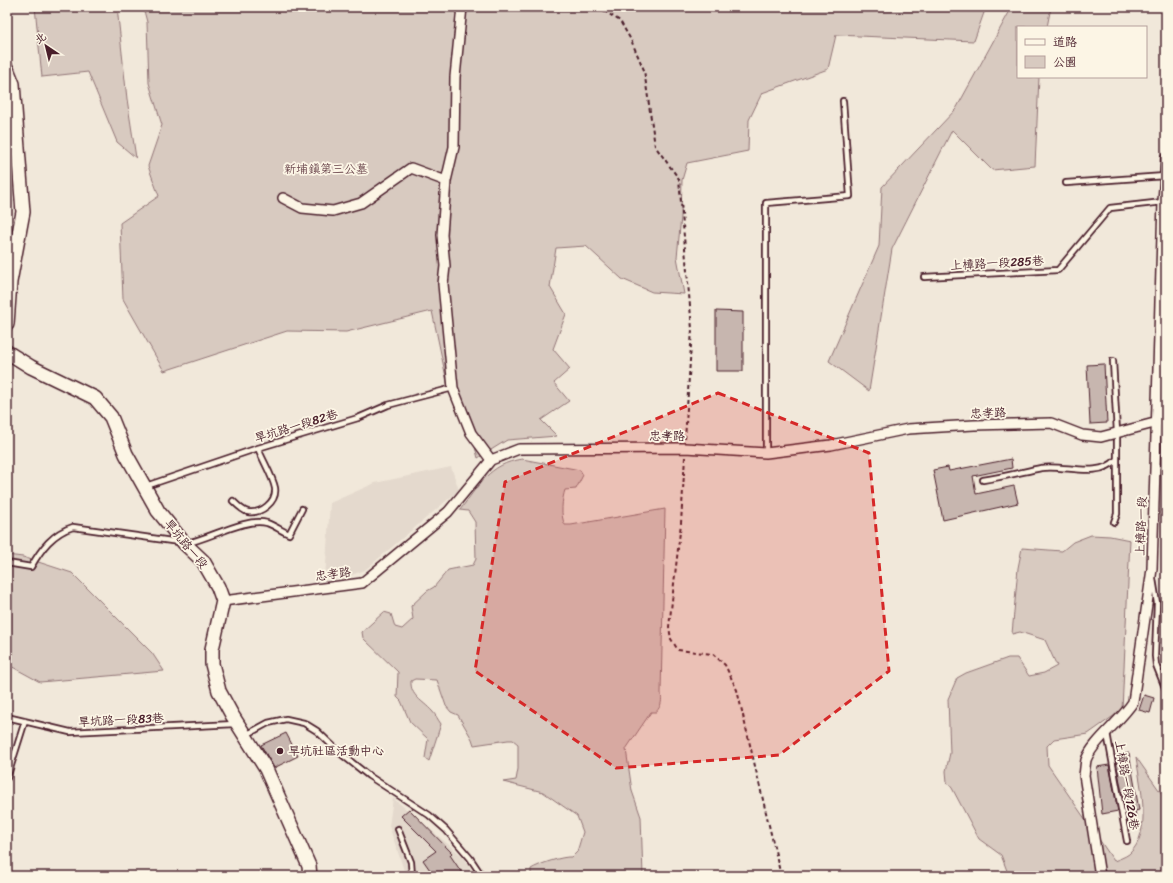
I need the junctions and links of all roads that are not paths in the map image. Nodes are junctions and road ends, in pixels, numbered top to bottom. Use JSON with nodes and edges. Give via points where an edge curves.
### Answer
{"nodes":[{"id":1,"x":462,"y":7,"type":"edge"},
{"id":2,"x":7,"y":69,"type":"edge"},
{"id":3,"x":843,"y":101,"type":"dead end"},
{"id":4,"x":1166,"y":158,"type":"edge"},
{"id":5,"x":1165,"y":176,"type":"junction"},
{"id":6,"x":446,"y":180,"type":"junction"},
{"id":7,"x":1066,"y":183,"type":"dead end"},
{"id":8,"x":282,"y":198,"type":"dead end"},
{"id":9,"x":1163,"y":202,"type":"junction"},
{"id":10,"x":924,"y":277,"type":"dead end"},
{"id":11,"x":7,"y":324,"type":"edge"},
{"id":12,"x":7,"y":352,"type":"edge"},
{"id":13,"x":1113,"y":361,"type":"dead end"},
{"id":14,"x":453,"y":388,"type":"junction"},
{"id":15,"x":1158,"y":422,"type":"junction"},
{"id":16,"x":1118,"y":432,"type":"junction"},
{"id":17,"x":258,"y":448,"type":"junction"},
{"id":18,"x":766,"y":453,"type":"junction"},
{"id":19,"x":491,"y":460,"type":"junction"},
{"id":20,"x":1116,"y":460,"type":"junction"},
{"id":21,"x":983,"y":480,"type":"dead end"},
{"id":22,"x":144,"y":487,"type":"junction"},
{"id":23,"x":233,"y":501,"type":"dead end"},
{"id":24,"x":302,"y":509,"type":"dead end"},
{"id":25,"x":1114,"y":522,"type":"dead end"},
{"id":26,"x":184,"y":543,"type":"junction"},
{"id":27,"x":7,"y":563,"type":"edge"},
{"id":28,"x":1152,"y":569,"type":"junction"},
{"id":29,"x":223,"y":601,"type":"junction"},
{"id":30,"x":1166,"y":690,"type":"edge"},
{"id":31,"x":7,"y":717,"type":"edge"},
{"id":32,"x":25,"y":721,"type":"junction"},
{"id":33,"x":237,"y":724,"type":"junction"},
{"id":34,"x":1107,"y":733,"type":"junction"},
{"id":35,"x":245,"y":736,"type":"junction"},
{"id":36,"x":7,"y":778,"type":"edge"},
{"id":37,"x":398,"y":829,"type":"dead end"},
{"id":38,"x":1127,"y":841,"type":"dead end"},
{"id":39,"x":310,"y":876,"type":"edge"},
{"id":40,"x":412,"y":876,"type":"edge"},
{"id":41,"x":482,"y":876,"type":"edge"},
{"id":42,"x":1100,"y":876,"type":"edge"}],
"edges":[{"from":1,"to":6,"type":"street","via":[[455,78],[454,147]]},
{"from":2,"to":11,"type":"street","via":[[13,84],[23,212],[10,282]]},
{"from":3,"to":18,"type":"lane","via":[[850,196],[766,203]]},
{"from":4,"to":5,"type":"street","name":"上樟路一段"},
{"from":5,"to":7,"type":"lane"},
{"from":5,"to":9,"type":"street","name":"上樟路一段"},
{"from":6,"to":8,"type":"street","via":[[411,168],[361,203],[333,211],[302,208]]},
{"from":6,"to":14,"type":"street","via":[[442,235],[445,266],[443,284]]},
{"from":9,"to":10,"type":"lane","name":"上樟路一段285巷","via":[[1110,208],[1058,270]]},
{"from":9,"to":15,"type":"street","name":"上樟路一段"},
{"from":12,"to":22,"type":"street","name":"旱坑路一段","via":[[31,367],[95,398],[111,417],[126,454]]},
{"from":13,"to":16,"type":"lane"},
{"from":14,"to":17,"type":"lane","name":"旱坑路一段82巷","via":[[388,405],[358,418]]},
{"from":14,"to":19,"type":"street","via":[[471,433]]},
{"from":15,"to":16,"type":"street","name":"忠孝路"},
{"from":15,"to":28,"type":"street","name":"上樟路一段"},
{"from":16,"to":18,"type":"street","name":"忠孝路","via":[[1101,437],[1082,435],[1051,423],[974,425],[908,429],[831,445]]},
{"from":16,"to":20,"type":"lane"},
{"from":17,"to":22,"type":"lane","name":"旱坑路一段82巷"},
{"from":17,"to":23,"type":"lane","via":[[275,488],[274,498],[256,512],[247,512]]},
{"from":18,"to":19,"type":"street","name":"忠孝路","via":[[685,448],[519,449]]},
{"from":19,"to":29,"type":"street","name":"忠孝路","via":[[448,512],[362,582]]},
{"from":20,"to":21,"type":"lane","via":[[1111,465],[1094,469],[1043,468]]},
{"from":20,"to":25,"type":"lane","via":[[1117,514]]},
{"from":22,"to":26,"type":"street","name":"旱坑路一段","via":[[158,511]]},
{"from":24,"to":26,"type":"lane","via":[[289,534],[266,523],[254,523],[199,541]]},
{"from":26,"to":27,"type":"lane","via":[[73,527],[62,530],[50,540],[31,567]]},
{"from":26,"to":29,"type":"street","name":"旱坑路一段","via":[[203,561],[218,586]]},
{"from":28,"to":30,"type":"lane","via":[[1157,604],[1156,665]]},
{"from":28,"to":34,"type":"street","name":"上樟路一段","via":[[1133,702],[1126,714]]},
{"from":29,"to":33,"type":"street","via":[[212,650],[212,664],[219,691]]},
{"from":31,"to":32,"type":"lane","name":"旱坑路一段83巷"},
{"from":32,"to":33,"type":"lane","name":"旱坑路一段83巷","via":[[70,732]]},
{"from":32,"to":36,"type":"lane"},
{"from":33,"to":35,"type":"street"},
{"from":34,"to":38,"type":"lane","name":"上樟路一段126巷"},
{"from":34,"to":42,"type":"street","name":"上樟路一段","via":[[1086,759],[1084,775]]},
{"from":35,"to":39,"type":"street","via":[[266,769],[309,866]]},
{"from":35,"to":41,"type":"lane","via":[[268,723],[286,719],[304,723],[369,776],[441,825]]},
{"from":37,"to":40,"type":"lane","via":[[411,862]]}]}
